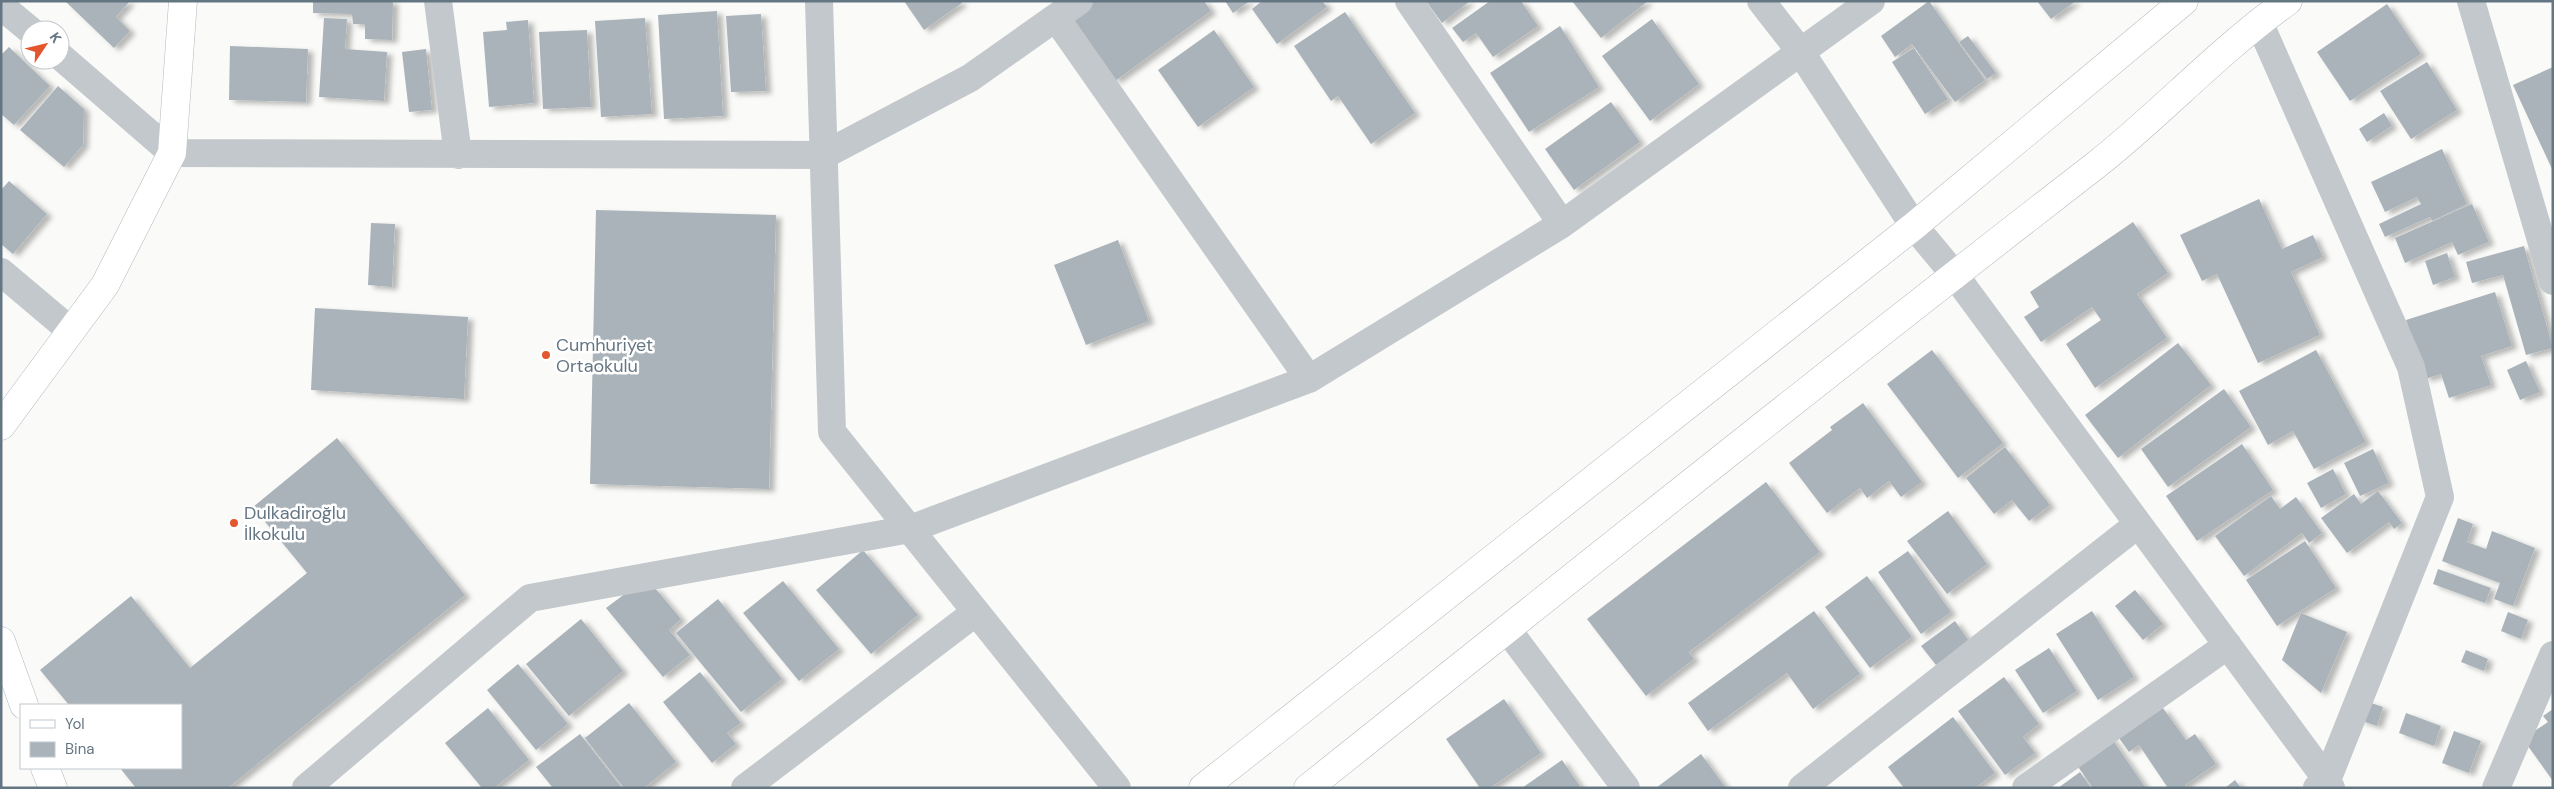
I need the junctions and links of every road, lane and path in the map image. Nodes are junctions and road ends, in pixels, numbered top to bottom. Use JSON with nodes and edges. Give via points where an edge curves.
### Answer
{"nodes":[{"id":1,"x":183,"y":1,"type":"edge"},
{"id":2,"x":438,"y":1,"type":"edge"},
{"id":3,"x":819,"y":1,"type":"edge"},
{"id":4,"x":1079,"y":1,"type":"edge"},
{"id":5,"x":1409,"y":1,"type":"edge"},
{"id":6,"x":1760,"y":1,"type":"edge"},
{"id":7,"x":1871,"y":1,"type":"edge"},
{"id":8,"x":2184,"y":1,"type":"edge"},
{"id":9,"x":2288,"y":1,"type":"edge"},
{"id":10,"x":2471,"y":1,"type":"edge"},
{"id":11,"x":1,"y":6,"type":"edge"},
{"id":12,"x":1056,"y":18,"type":"junction"},
{"id":13,"x":20,"y":22,"type":"edge"},
{"id":14,"x":2259,"y":22,"type":"junction"},
{"id":15,"x":1800,"y":52,"type":"junction"},
{"id":16,"x":70,"y":65,"type":"edge"},
{"id":17,"x":172,"y":153,"type":"junction"},
{"id":18,"x":824,"y":154,"type":"junction"},
{"id":19,"x":458,"y":155,"type":"junction"},
{"id":20,"x":1562,"y":224,"type":"junction"},
{"id":21,"x":1914,"y":226,"type":"junction"},
{"id":22,"x":1,"y":272,"type":"edge"},
{"id":23,"x":1954,"y":274,"type":"junction"},
{"id":24,"x":2553,"y":281,"type":"edge"},
{"id":25,"x":71,"y":331,"type":"junction"},
{"id":26,"x":1309,"y":379,"type":"junction"},
{"id":27,"x":1,"y":426,"type":"edge"},
{"id":28,"x":2137,"y":525,"type":"junction"},
{"id":29,"x":910,"y":529,"type":"junction"},
{"id":30,"x":976,"y":612,"type":"junction"},
{"id":31,"x":1507,"y":629,"type":"junction"},
{"id":32,"x":1,"y":640,"type":"edge"},
{"id":33,"x":2228,"y":645,"type":"junction"},
{"id":34,"x":2553,"y":654,"type":"edge"},
{"id":35,"x":24,"y":704,"type":"edge"},
{"id":36,"x":321,"y":783,"type":"edge"},
{"id":37,"x":2331,"y":786,"type":"edge"},
{"id":38,"x":745,"y":788,"type":"edge"},
{"id":39,"x":1118,"y":788,"type":"edge"},
{"id":40,"x":1203,"y":788,"type":"edge"},
{"id":41,"x":1308,"y":788,"type":"edge"},
{"id":42,"x":1626,"y":788,"type":"edge"},
{"id":43,"x":1802,"y":788,"type":"edge"},
{"id":44,"x":2026,"y":788,"type":"edge"},
{"id":45,"x":2496,"y":788,"type":"edge"}],
"edges":[{"from":1,"to":17,"type":"main road"},
{"from":2,"to":19,"type":"street"},
{"from":3,"to":18,"type":"street"},
{"from":4,"to":12,"type":"street"},
{"from":5,"to":20,"type":"street"},
{"from":6,"to":15,"type":"street"},
{"from":7,"to":15,"type":"street"},
{"from":8,"to":21,"type":"main road"},
{"from":9,"to":14,"type":"main road"},
{"from":10,"to":24,"type":"street"},
{"from":11,"to":13,"type":"street"},
{"from":12,"to":18,"type":"street","via":[[970,78]]},
{"from":12,"to":26,"type":"street"},
{"from":14,"to":23,"type":"main road","via":[[2102,160]]},
{"from":14,"to":37,"type":"street","via":[[2411,367],[2440,496]]},
{"from":15,"to":20,"type":"street"},
{"from":15,"to":21,"type":"street"},
{"from":16,"to":17,"type":"street"},
{"from":17,"to":19,"type":"street"},
{"from":17,"to":25,"type":"main road","via":[[105,285]]},
{"from":18,"to":19,"type":"street"},
{"from":18,"to":29,"type":"street","via":[[832,432]]},
{"from":20,"to":26,"type":"street"},
{"from":21,"to":23,"type":"street"},
{"from":21,"to":40,"type":"main road"},
{"from":22,"to":25,"type":"street"},
{"from":23,"to":28,"type":"street"},
{"from":23,"to":31,"type":"main road"},
{"from":25,"to":27,"type":"main road"},
{"from":26,"to":29,"type":"street"},
{"from":28,"to":33,"type":"street"},
{"from":28,"to":43,"type":"street"},
{"from":29,"to":30,"type":"street"},
{"from":29,"to":36,"type":"street","via":[[530,598]]},
{"from":30,"to":38,"type":"street"},
{"from":30,"to":39,"type":"street"},
{"from":31,"to":41,"type":"main road"},
{"from":31,"to":42,"type":"street"},
{"from":32,"to":35,"type":"main road"},
{"from":33,"to":37,"type":"street"},
{"from":33,"to":44,"type":"street"},
{"from":34,"to":45,"type":"street"}]}
